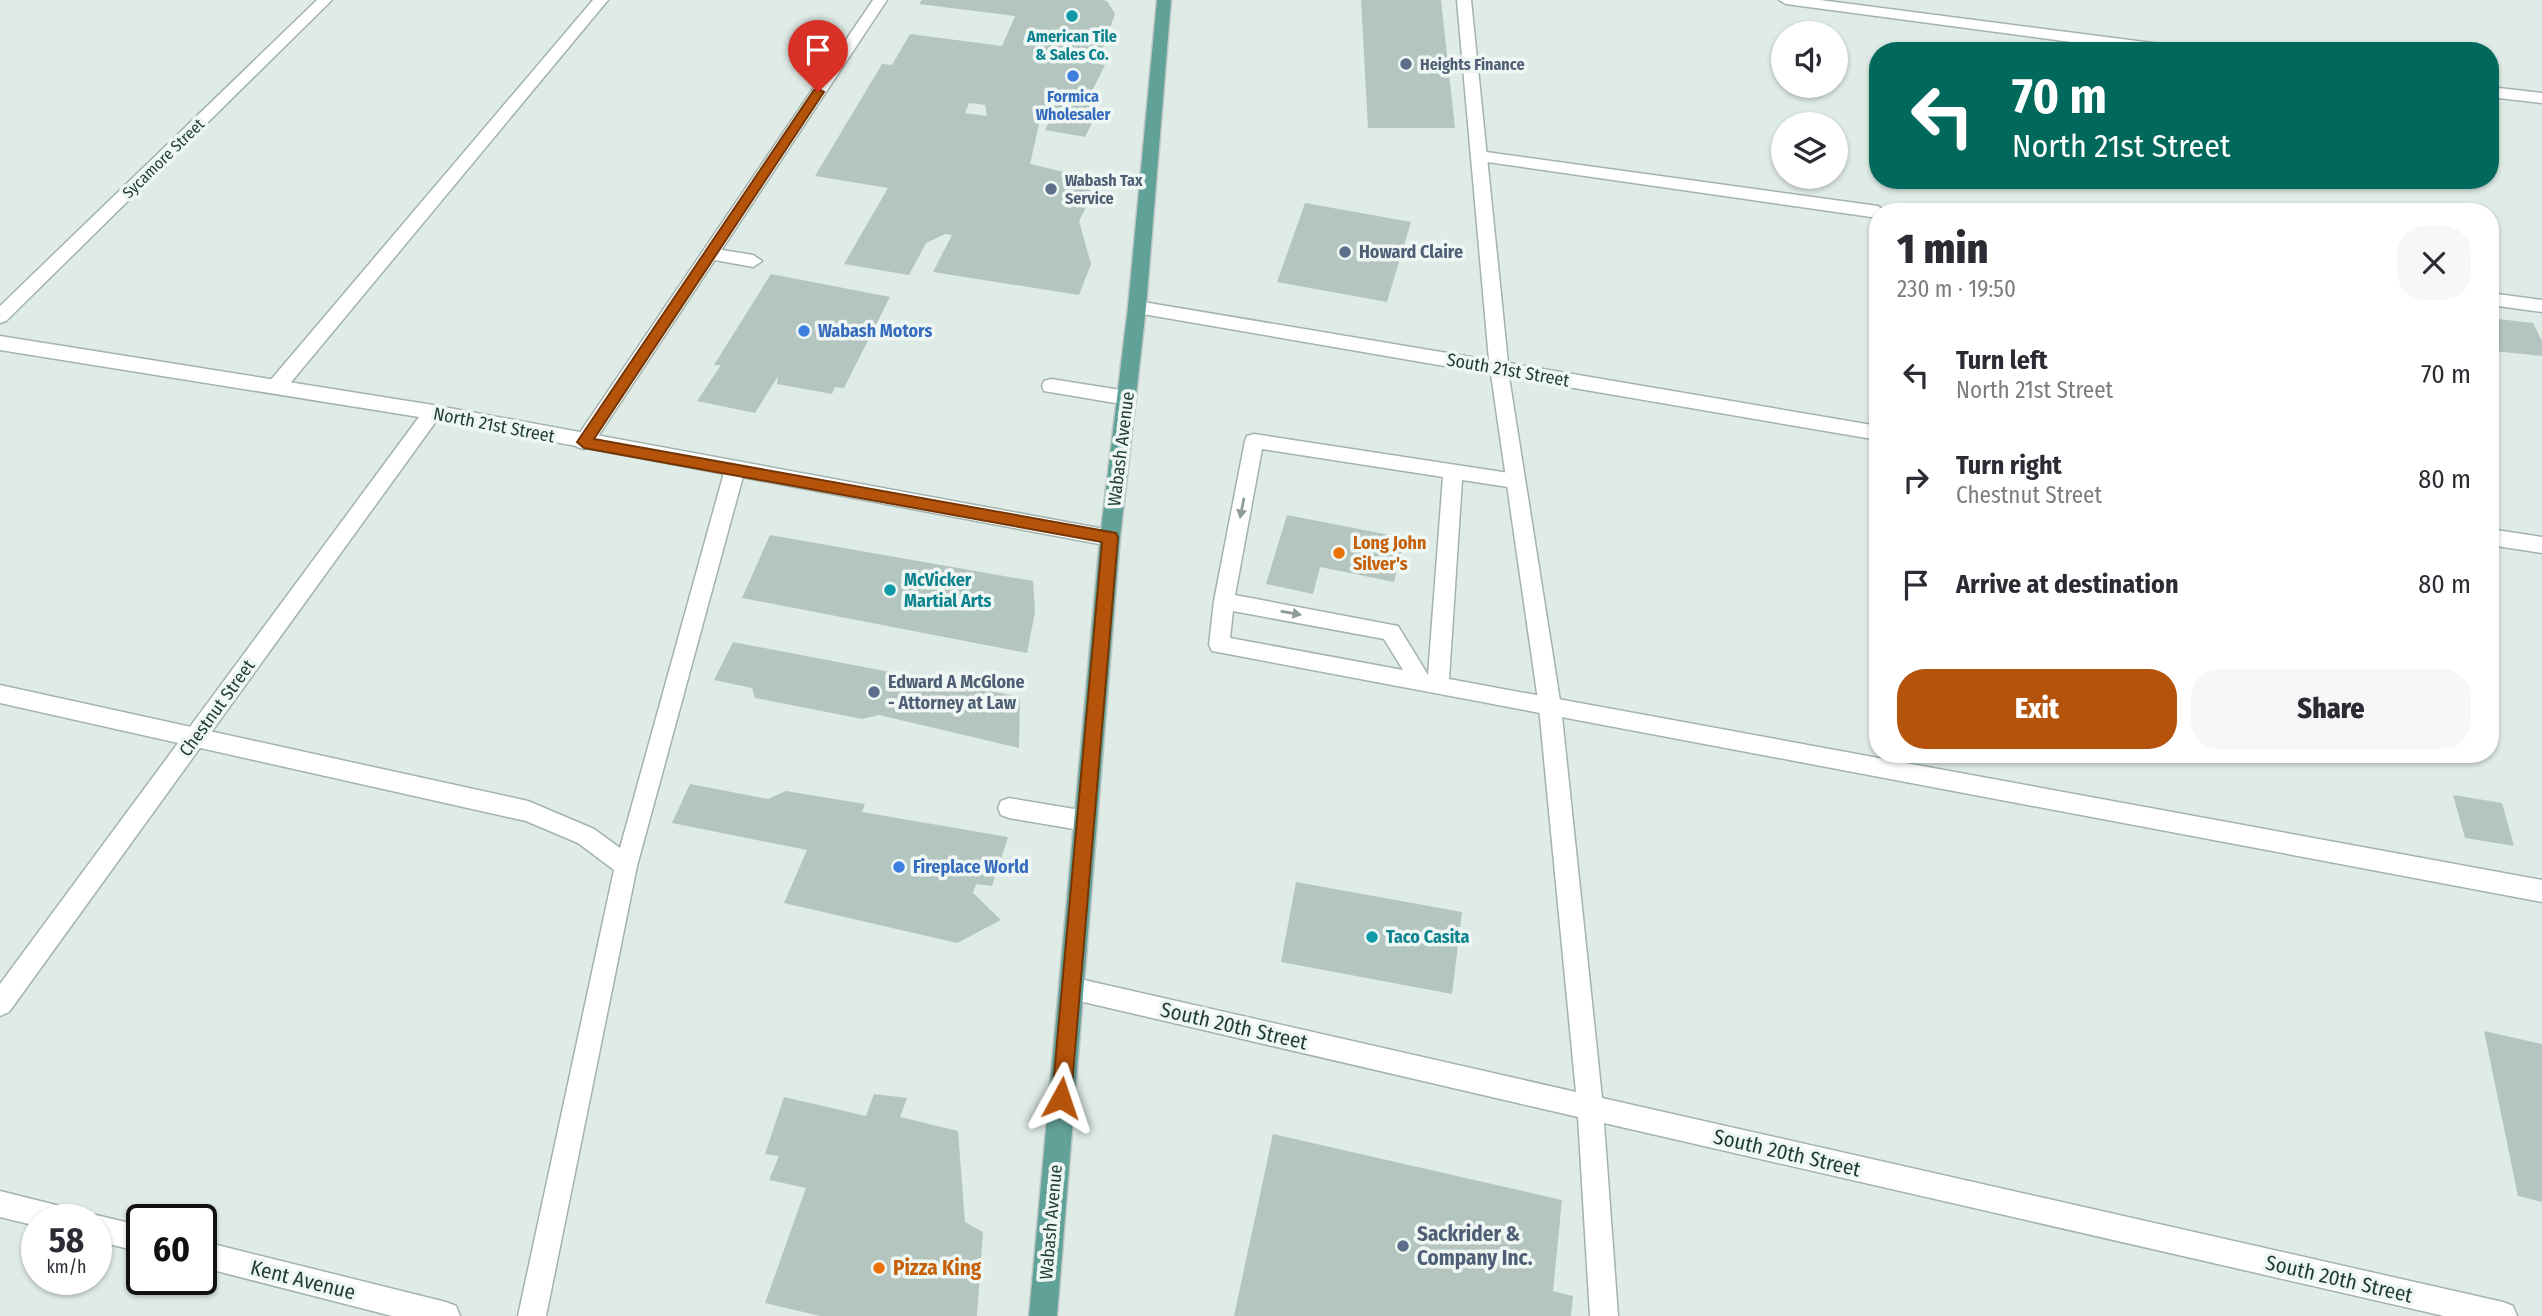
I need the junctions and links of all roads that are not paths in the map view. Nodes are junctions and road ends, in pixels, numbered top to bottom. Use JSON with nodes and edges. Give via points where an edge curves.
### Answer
{"nodes":[{"id":1,"x":326,"y":0,"type":"edge"},
{"id":2,"x":601,"y":0,"type":"edge"},
{"id":3,"x":880,"y":0,"type":"edge"},
{"id":4,"x":1164,"y":0,"type":"edge"},
{"id":5,"x":1465,"y":0,"type":"edge"},
{"id":6,"x":1786,"y":0,"type":"edge"},
{"id":7,"x":2107,"y":42,"type":"edge"},
{"id":8,"x":2499,"y":93,"type":"edge"},
{"id":9,"x":2542,"y":98,"type":"edge"},
{"id":10,"x":1479,"y":156,"type":"junction"},
{"id":11,"x":1869,"y":211,"type":"edge"},
{"id":12,"x":710,"y":254,"type":"junction"},
{"id":13,"x":753,"y":261,"type":"dead end"},
{"id":14,"x":2499,"y":300,"type":"edge"},
{"id":15,"x":2542,"y":306,"type":"edge"},
{"id":16,"x":1137,"y":307,"type":"junction"},
{"id":17,"x":0,"y":317,"type":"edge"},
{"id":18,"x":0,"y":343,"type":"edge"},
{"id":19,"x":1499,"y":369,"type":"junction"},
{"id":20,"x":1051,"y":386,"type":"dead end"},
{"id":21,"x":276,"y":387,"type":"junction"},
{"id":22,"x":1127,"y":398,"type":"junction"},
{"id":23,"x":433,"y":412,"type":"junction"},
{"id":24,"x":1869,"y":431,"type":"edge"},
{"id":25,"x":584,"y":442,"type":"junction"},
{"id":26,"x":735,"y":469,"type":"junction"},
{"id":27,"x":1452,"y":471,"type":"junction"},
{"id":28,"x":1515,"y":481,"type":"junction"},
{"id":29,"x":1110,"y":537,"type":"junction"},
{"id":30,"x":2499,"y":538,"type":"edge"},
{"id":31,"x":2542,"y":545,"type":"edge"},
{"id":32,"x":1224,"y":601,"type":"junction"},
{"id":33,"x":1429,"y":684,"type":"junction"},
{"id":34,"x":0,"y":694,"type":"edge"},
{"id":35,"x":1550,"y":706,"type":"junction"},
{"id":36,"x":196,"y":737,"type":"junction"},
{"id":37,"x":1009,"y":808,"type":"dead end"},
{"id":38,"x":1086,"y":821,"type":"junction"},
{"id":39,"x":626,"y":866,"type":"junction"},
{"id":40,"x":2542,"y":891,"type":"edge"},
{"id":41,"x":1071,"y":989,"type":"junction"},
{"id":42,"x":0,"y":1004,"type":"edge"},
{"id":43,"x":1590,"y":1108,"type":"junction"},
{"id":44,"x":0,"y":1203,"type":"edge"},
{"id":45,"x":21,"y":1209,"type":"edge"},
{"id":46,"x":217,"y":1258,"type":"edge"},
{"id":47,"x":446,"y":1316,"type":"edge"},
{"id":48,"x":532,"y":1316,"type":"edge"},
{"id":49,"x":1043,"y":1316,"type":"edge"},
{"id":50,"x":1604,"y":1316,"type":"edge"},
{"id":51,"x":2502,"y":1316,"type":"edge"}],
"edges":[{"from":1,"to":17,"type":"street","name":"Sycamore Street"},
{"from":2,"to":21,"type":"street"},
{"from":3,"to":12,"type":"street"},
{"from":4,"to":16,"type":"main road","name":"Wabash Avenue"},
{"from":5,"to":10,"type":"street"},
{"from":6,"to":7,"type":"street"},
{"from":8,"to":9,"type":"street"},
{"from":10,"to":11,"type":"street"},
{"from":10,"to":19,"type":"street"},
{"from":12,"to":13,"type":"street"},
{"from":12,"to":25,"type":"street"},
{"from":14,"to":15,"type":"street"},
{"from":16,"to":19,"type":"street","name":"South 21st Street"},
{"from":16,"to":22,"type":"main road","name":"Wabash Avenue"},
{"from":18,"to":21,"type":"street","name":"North 21st Street"},
{"from":19,"to":24,"type":"street","name":"South 21st Street"},
{"from":19,"to":28,"type":"street"},
{"from":20,"to":22,"type":"street"},
{"from":21,"to":23,"type":"street","name":"North 21st Street"},
{"from":22,"to":29,"type":"main road","name":"Wabash Avenue"},
{"from":23,"to":25,"type":"street","name":"North 21st Street"},
{"from":23,"to":36,"type":"street","name":"Chestnut Street"},
{"from":25,"to":26,"type":"street","name":"North 21st Street"},
{"from":26,"to":29,"type":"street","name":"North 21st Street"},
{"from":26,"to":39,"type":"street"},
{"from":27,"to":28,"type":"street"},
{"from":27,"to":32,"type":"street","one_way":true,"via":[[1254,441]]},
{"from":27,"to":33,"type":"street"},
{"from":28,"to":35,"type":"street"},
{"from":29,"to":38,"type":"main road","name":"Wabash Avenue"},
{"from":30,"to":31,"type":"street"},
{"from":32,"to":33,"type":"street","one_way":true,"via":[[1391,632]]},
{"from":32,"to":33,"type":"street","via":[[1219,645]]},
{"from":33,"to":35,"type":"street"},
{"from":34,"to":36,"type":"street"},
{"from":35,"to":40,"type":"street"},
{"from":35,"to":43,"type":"street"},
{"from":36,"to":39,"type":"street","via":[[528,811],[586,836]]},
{"from":36,"to":42,"type":"street","name":"Chestnut Street"},
{"from":37,"to":38,"type":"street"},
{"from":38,"to":41,"type":"main road","name":"Wabash Avenue"},
{"from":39,"to":48,"type":"street"},
{"from":41,"to":43,"type":"street","name":"South 20th Street"},
{"from":41,"to":49,"type":"main road","name":"Wabash Avenue"},
{"from":43,"to":50,"type":"street"},
{"from":43,"to":51,"type":"street","name":"South 20th Street"},
{"from":44,"to":45,"type":"street"},
{"from":46,"to":47,"type":"street","name":"Kent Avenue"}]}
